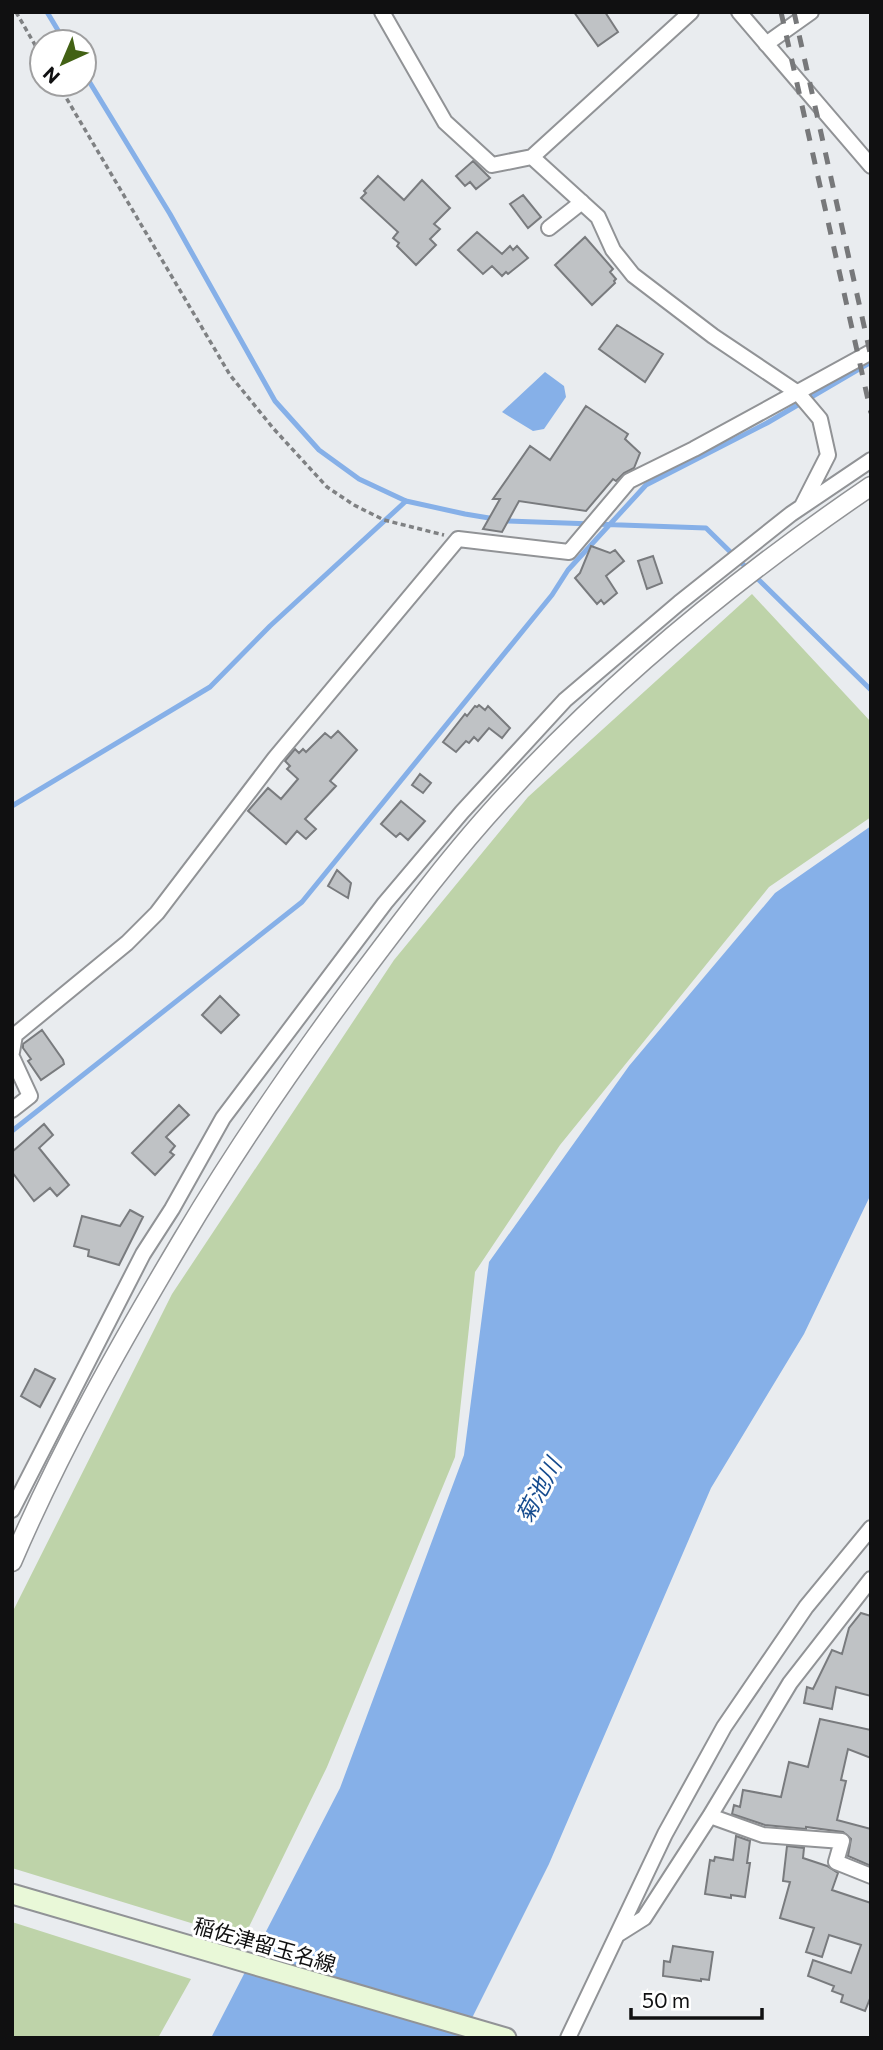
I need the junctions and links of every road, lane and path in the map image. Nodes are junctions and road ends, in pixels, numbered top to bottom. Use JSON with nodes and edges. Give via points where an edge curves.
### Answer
{"nodes":[{"id":1,"x":16,"y":12,"type":"edge"},
{"id":2,"x":382,"y":12,"type":"edge"},
{"id":3,"x":691,"y":12,"type":"edge"},
{"id":4,"x":739,"y":12,"type":"edge"},
{"id":5,"x":811,"y":12,"type":"edge"},
{"id":6,"x":28,"y":33,"type":"edge"},
{"id":7,"x":766,"y":44,"type":"junction"},
{"id":8,"x":66,"y":98,"type":"edge"},
{"id":9,"x":532,"y":157,"type":"junction"},
{"id":10,"x":871,"y":166,"type":"edge"},
{"id":11,"x":582,"y":202,"type":"junction"},
{"id":12,"x":549,"y":228,"type":"dead end"},
{"id":13,"x":871,"y":352,"type":"edge"},
{"id":14,"x":797,"y":393,"type":"junction"},
{"id":15,"x":871,"y":460,"type":"edge"},
{"id":16,"x":871,"y":486,"type":"edge"},
{"id":17,"x":800,"y":508,"type":"junction"},
{"id":18,"x":458,"y":538,"type":"junction"},
{"id":19,"x":12,"y":1054,"type":"edge"},
{"id":20,"x":12,"y":1110,"type":"edge"},
{"id":21,"x":16,"y":1498,"type":"edge"},
{"id":22,"x":12,"y":1510,"type":"edge"},
{"id":23,"x":871,"y":1528,"type":"edge"},
{"id":24,"x":12,"y":1562,"type":"edge"},
{"id":25,"x":871,"y":1579,"type":"edge"},
{"id":26,"x":710,"y":1816,"type":"junction"},
{"id":27,"x":871,"y":1876,"type":"edge"},
{"id":28,"x":12,"y":1894,"type":"edge"},
{"id":29,"x":616,"y":1935,"type":"junction"},
{"id":30,"x":506,"y":2038,"type":"edge"},
{"id":31,"x":568,"y":2038,"type":"edge"}],
"edges":[{"from":1,"to":6,"type":"path"},
{"from":2,"to":9,"type":"street","via":[[445,122],[492,165]]},
{"from":3,"to":9,"type":"street"},
{"from":4,"to":7,"type":"street"},
{"from":5,"to":7,"type":"street"},
{"from":7,"to":10,"type":"street"},
{"from":8,"to":18,"type":"path","via":[[230,375],[273,428],[327,487],[355,505],[384,520]]},
{"from":9,"to":11,"type":"street"},
{"from":11,"to":12,"type":"street"},
{"from":11,"to":14,"type":"street","via":[[598,217],[613,250],[634,275],[713,337]]},
{"from":13,"to":14,"type":"street"},
{"from":14,"to":17,"type":"street","via":[[820,419],[828,455]]},
{"from":14,"to":18,"type":"street","via":[[629,481],[569,552]]},
{"from":15,"to":17,"type":"street"},
{"from":16,"to":24,"type":"street","via":[[735,584],[660,646],[507,794],[411,907],[288,1074],[146,1298]]},
{"from":17,"to":21,"type":"street","via":[[565,699],[461,811],[385,903],[223,1118],[143,1254]]},
{"from":18,"to":19,"type":"street","via":[[275,758],[157,913],[15,1035]]},
{"from":19,"to":20,"type":"street","via":[[30,1097]]},
{"from":21,"to":22,"type":"street"},
{"from":23,"to":29,"type":"street","via":[[806,1606],[724,1727]]},
{"from":25,"to":26,"type":"street","via":[[790,1683]]},
{"from":26,"to":27,"type":"street","via":[[763,1835],[842,1841],[836,1863]]},
{"from":26,"to":29,"type":"street","via":[[644,1918]]},
{"from":28,"to":30,"type":"main road","name":"稲佐津留玉名線"},
{"from":29,"to":31,"type":"street"}]}
